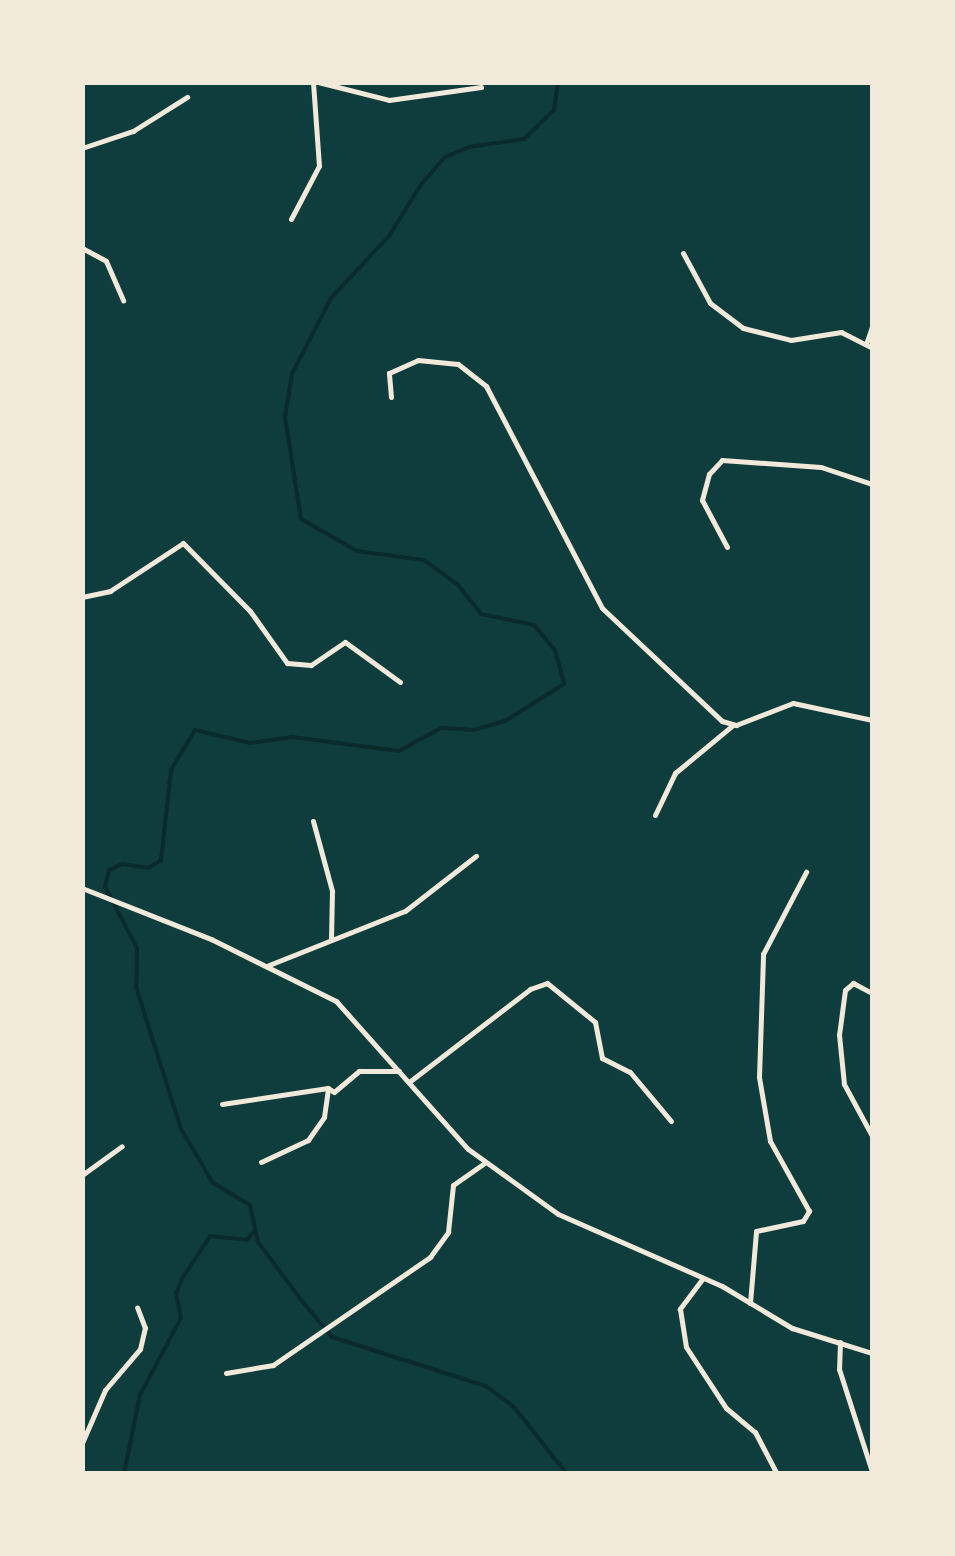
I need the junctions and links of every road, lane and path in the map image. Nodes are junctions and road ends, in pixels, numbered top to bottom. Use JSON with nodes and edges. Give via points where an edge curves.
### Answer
{"nodes":[{"id":1,"x":316,"y":82,"type":"edge"},
{"id":2,"x":481,"y":88,"type":"dead end"},
{"id":3,"x":187,"y":97,"type":"dead end"},
{"id":4,"x":82,"y":148,"type":"edge"},
{"id":5,"x":290,"y":219,"type":"dead end"},
{"id":6,"x":82,"y":248,"type":"edge"},
{"id":7,"x":683,"y":253,"type":"dead end"},
{"id":8,"x":123,"y":300,"type":"dead end"},
{"id":9,"x":872,"y":327,"type":"edge"},
{"id":10,"x":869,"y":346,"type":"edge"},
{"id":11,"x":391,"y":397,"type":"dead end"},
{"id":12,"x":872,"y":484,"type":"edge"},
{"id":13,"x":727,"y":547,"type":"dead end"},
{"id":14,"x":82,"y":558,"type":"edge"},
{"id":15,"x":82,"y":584,"type":"edge"},
{"id":16,"x":82,"y":597,"type":"edge"},
{"id":17,"x":400,"y":682,"type":"dead end"},
{"id":18,"x":872,"y":720,"type":"edge"},
{"id":19,"x":733,"y":725,"type":"junction"},
{"id":20,"x":655,"y":815,"type":"dead end"},
{"id":21,"x":314,"y":820,"type":"dead end"},
{"id":22,"x":476,"y":856,"type":"dead end"},
{"id":23,"x":806,"y":872,"type":"dead end"},
{"id":24,"x":82,"y":888,"type":"edge"},
{"id":25,"x":331,"y":940,"type":"junction"},
{"id":26,"x":269,"y":965,"type":"junction"},
{"id":27,"x":872,"y":992,"type":"edge"},
{"id":28,"x":401,"y":1072,"type":"junction"},
{"id":29,"x":409,"y":1082,"type":"junction"},
{"id":30,"x":328,"y":1088,"type":"junction"},
{"id":31,"x":222,"y":1104,"type":"dead end"},
{"id":32,"x":671,"y":1121,"type":"dead end"},
{"id":33,"x":871,"y":1134,"type":"edge"},
{"id":34,"x":122,"y":1146,"type":"dead end"},
{"id":35,"x":261,"y":1162,"type":"dead end"},
{"id":36,"x":484,"y":1163,"type":"junction"},
{"id":37,"x":82,"y":1174,"type":"edge"},
{"id":38,"x":703,"y":1278,"type":"junction"},
{"id":39,"x":750,"y":1302,"type":"junction"},
{"id":40,"x":137,"y":1307,"type":"dead end"},
{"id":41,"x":840,"y":1342,"type":"junction"},
{"id":42,"x":872,"y":1353,"type":"edge"},
{"id":43,"x":226,"y":1374,"type":"dead end"},
{"id":44,"x":82,"y":1443,"type":"edge"},
{"id":45,"x":872,"y":1472,"type":"edge"},
{"id":46,"x":777,"y":1474,"type":"edge"}],
"edges":[{"from":1,"to":2,"type":"street","via":[[389,100]]},
{"from":1,"to":5,"type":"street","via":[[318,166]]},
{"from":3,"to":4,"type":"street","via":[[133,131]]},
{"from":6,"to":8,"type":"street","via":[[106,261]]},
{"from":7,"to":10,"type":"street","via":[[710,304],[743,328],[791,340],[841,332]]},
{"from":9,"to":10,"type":"street"},
{"from":11,"to":19,"type":"street","via":[[388,373],[418,360],[458,364],[486,386],[610,619],[689,694]]},
{"from":12,"to":13,"type":"street","via":[[821,467],[722,460],[709,474],[702,500]]},
{"from":14,"to":15,"type":"street"},
{"from":16,"to":17,"type":"street","via":[[110,591],[183,543],[250,610],[287,663],[310,665],[345,642]]},
{"from":18,"to":19,"type":"street","via":[[793,703]]},
{"from":19,"to":20,"type":"street","via":[[675,773]]},
{"from":21,"to":25,"type":"street","via":[[332,891]]},
{"from":22,"to":25,"type":"street","via":[[421,902]]},
{"from":23,"to":39,"type":"street","via":[[763,954],[759,1077],[768,1134],[809,1211],[803,1221],[756,1231]]},
{"from":24,"to":26,"type":"street"},
{"from":25,"to":26,"type":"street"},
{"from":26,"to":28,"type":"street","via":[[336,1001]]},
{"from":27,"to":33,"type":"street","via":[[853,983],[845,990],[839,1034],[844,1084]]},
{"from":28,"to":29,"type":"street"},
{"from":28,"to":30,"type":"street","via":[[360,1071],[334,1092]]},
{"from":29,"to":32,"type":"street","via":[[530,989],[547,983],[595,1022],[602,1058],[630,1072]]},
{"from":29,"to":36,"type":"street"},
{"from":30,"to":31,"type":"street"},
{"from":30,"to":35,"type":"street","via":[[324,1117],[308,1140]]},
{"from":34,"to":37,"type":"street"},
{"from":36,"to":38,"type":"street","via":[[578,1225]]},
{"from":36,"to":43,"type":"street","via":[[453,1185],[450,1224],[430,1256],[273,1365]]},
{"from":38,"to":39,"type":"street"},
{"from":38,"to":46,"type":"street","via":[[680,1309],[686,1347],[726,1408],[755,1432]]},
{"from":39,"to":41,"type":"street","via":[[792,1328]]},
{"from":40,"to":44,"type":"street","via":[[145,1328],[140,1349],[105,1390]]},
{"from":41,"to":42,"type":"street"},
{"from":41,"to":45,"type":"street","via":[[840,1368]]}]}
